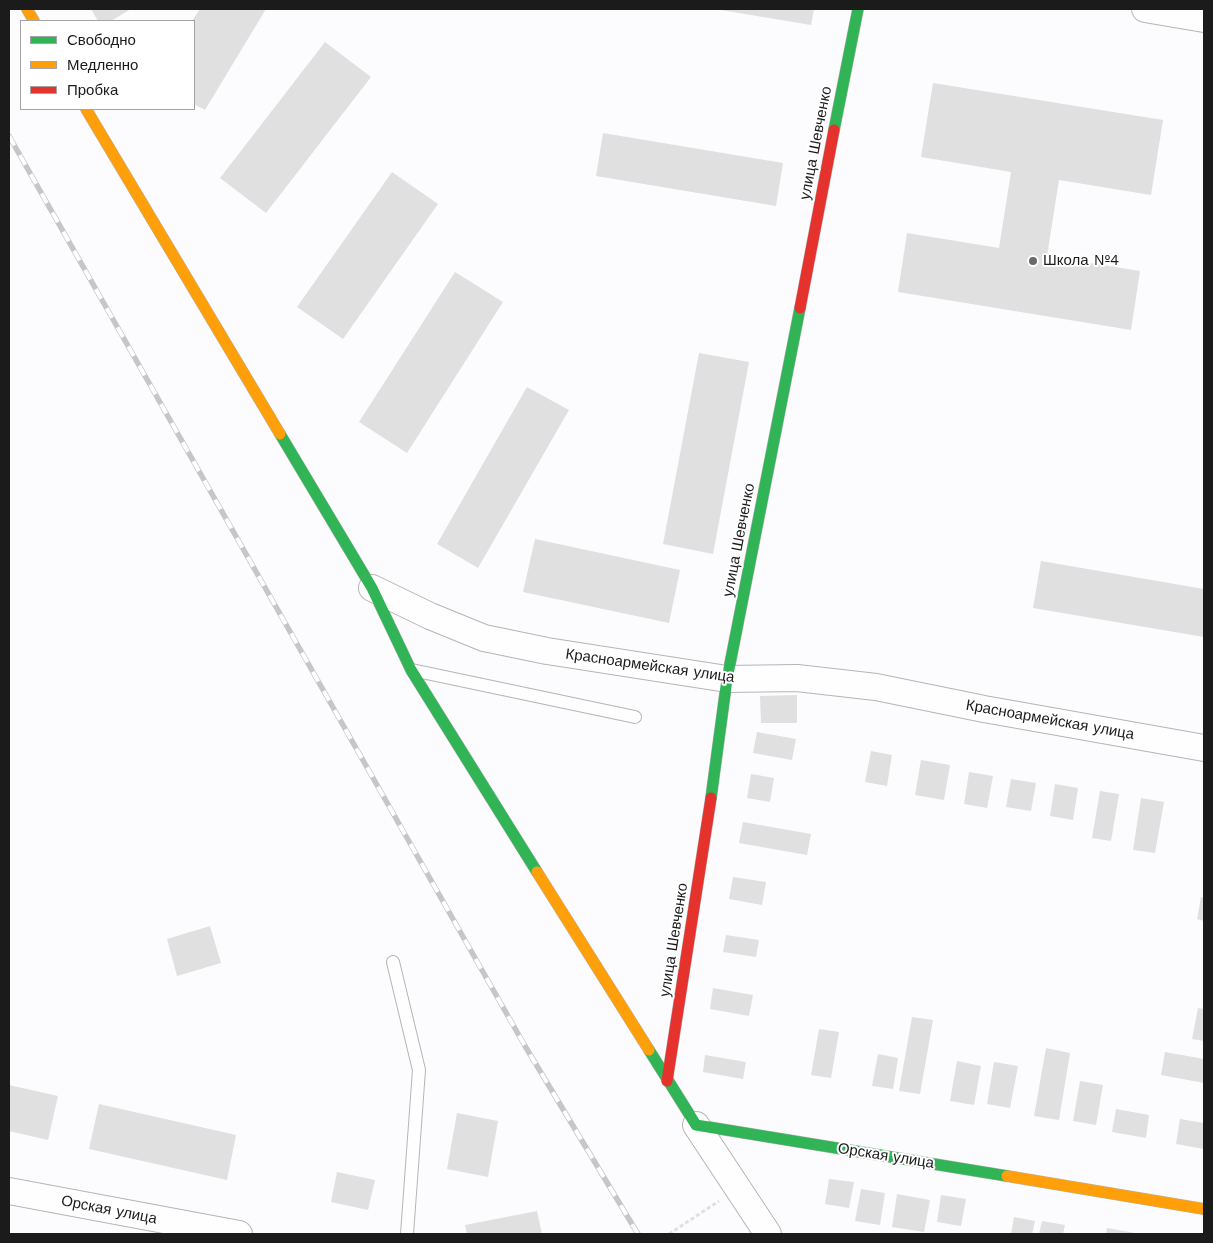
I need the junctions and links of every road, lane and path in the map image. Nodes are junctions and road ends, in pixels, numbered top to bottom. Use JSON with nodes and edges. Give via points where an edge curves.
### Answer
{"nodes":[{"id":1,"x":26,"y":9,"type":"edge"},
{"id":2,"x":858,"y":9,"type":"edge"},
{"id":3,"x":1145,"y":9,"type":"edge"},
{"id":4,"x":1204,"y":19,"type":"edge"},
{"id":5,"x":33,"y":20,"type":"edge"},
{"id":6,"x":87,"y":110,"type":"edge"},
{"id":7,"x":372,"y":588,"type":"junction"},
{"id":8,"x":411,"y":670,"type":"junction"},
{"id":9,"x":727,"y":679,"type":"junction"},
{"id":10,"x":635,"y":717,"type":"dead end"},
{"id":11,"x":1204,"y":748,"type":"edge"},
{"id":12,"x":393,"y":962,"type":"dead end"},
{"id":13,"x":667,"y":1081,"type":"junction"},
{"id":14,"x":696,"y":1125,"type":"junction"},
{"id":15,"x":737,"y":1189,"type":"junction"},
{"id":16,"x":9,"y":1191,"type":"edge"},
{"id":17,"x":1204,"y":1209,"type":"edge"},
{"id":18,"x":239,"y":1234,"type":"edge"},
{"id":19,"x":407,"y":1234,"type":"edge"},
{"id":20,"x":669,"y":1234,"type":"edge"},
{"id":21,"x":768,"y":1234,"type":"edge"}],
"edges":[{"from":1,"to":5,"type":"street"},
{"from":2,"to":9,"type":"street","name":"улица Шевченко"},
{"from":3,"to":4,"type":"street"},
{"from":6,"to":7,"type":"street"},
{"from":7,"to":8,"type":"street"},
{"from":7,"to":9,"type":"street","name":"Красноармейская улица","via":[[484,638],[547,652]]},
{"from":8,"to":10,"type":"lane"},
{"from":8,"to":13,"type":"street"},
{"from":9,"to":11,"type":"street","name":"Красноармейская улица","via":[[797,678],[876,687]]},
{"from":9,"to":13,"type":"street","name":"улица Шевченко"},
{"from":12,"to":19,"type":"lane","via":[[419,1070]]},
{"from":13,"to":14,"type":"street"},
{"from":14,"to":15,"type":"street"},
{"from":14,"to":17,"type":"street","name":"Орская улица"},
{"from":15,"to":20,"type":"path"},
{"from":15,"to":21,"type":"street"},
{"from":16,"to":18,"type":"street","name":"Орская улица"}]}
